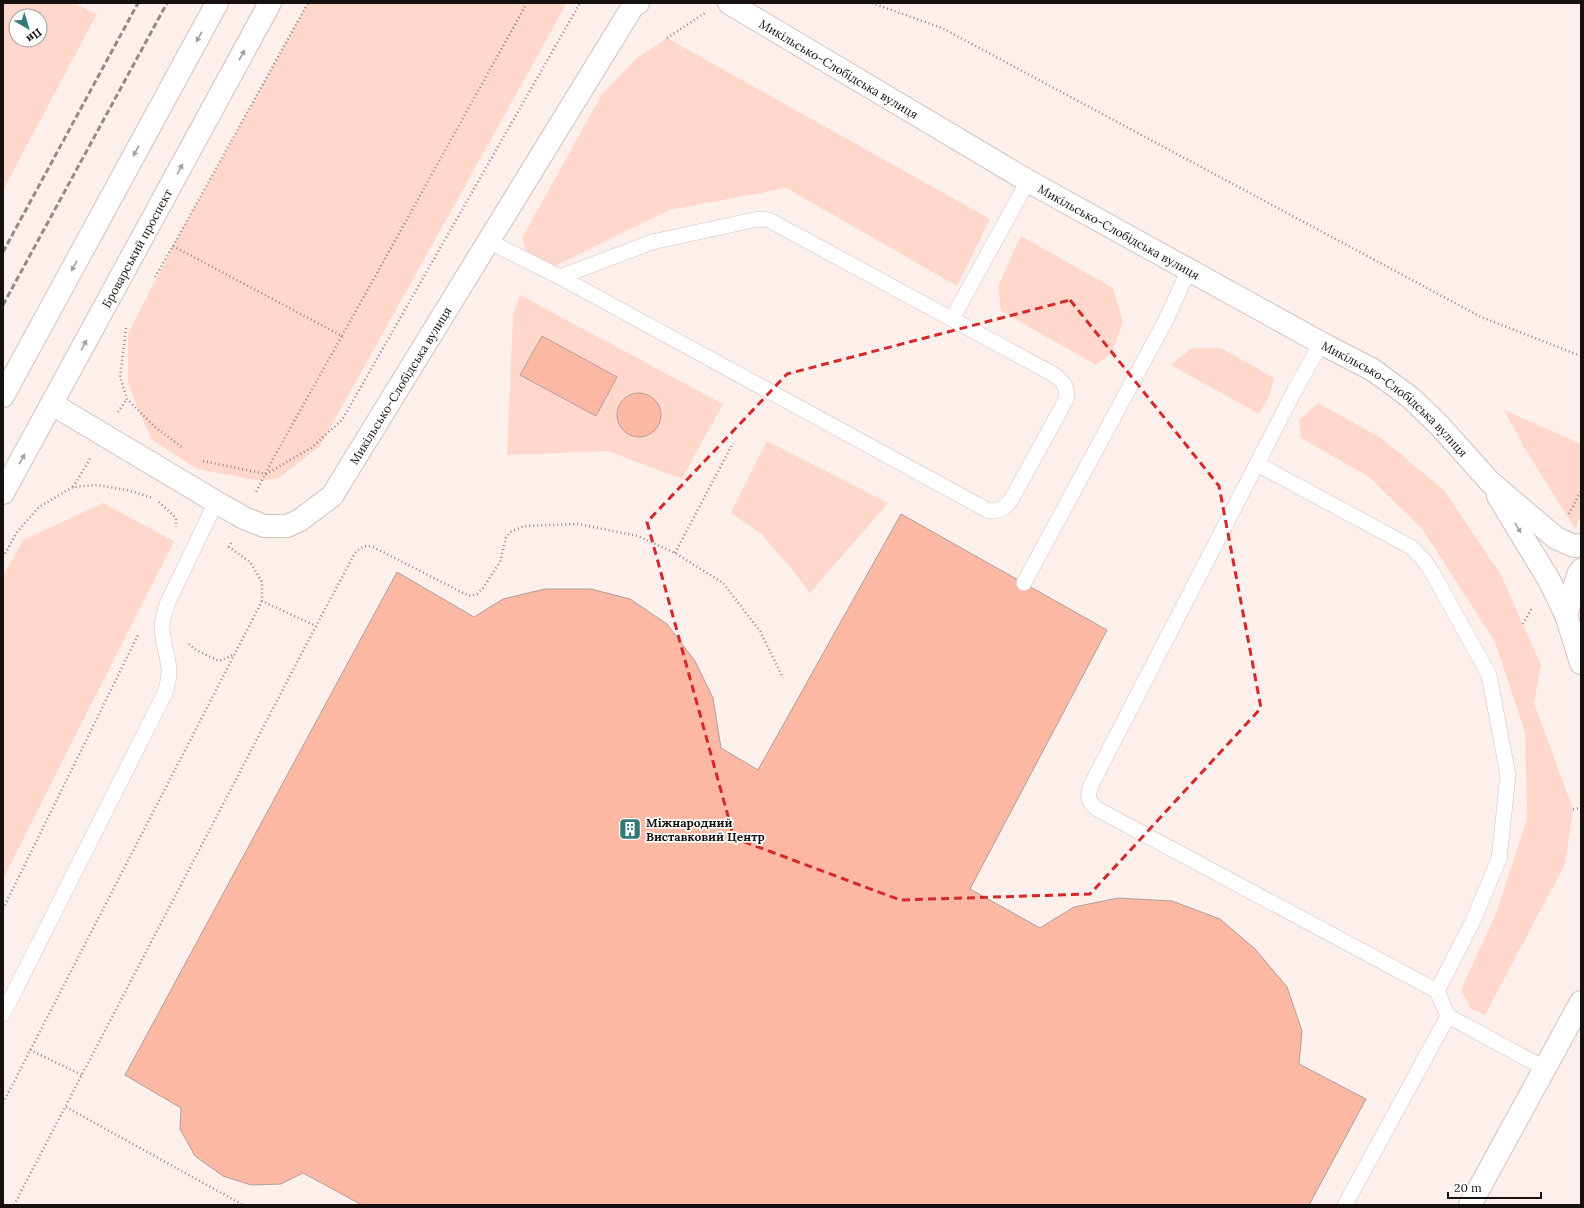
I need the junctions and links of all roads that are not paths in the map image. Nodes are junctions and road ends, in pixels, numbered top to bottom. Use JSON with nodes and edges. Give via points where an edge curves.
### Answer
{"nodes":[{"id":1,"x":217,"y":3,"type":"edge"},
{"id":2,"x":270,"y":3,"type":"edge"},
{"id":3,"x":638,"y":3,"type":"edge"},
{"id":4,"x":729,"y":3,"type":"edge"},
{"id":5,"x":1028,"y":181,"type":"junction"},
{"id":6,"x":488,"y":241,"type":"junction"},
{"id":7,"x":1189,"y":269,"type":"junction"},
{"id":8,"x":560,"y":277,"type":"junction"},
{"id":9,"x":952,"y":319,"type":"junction"},
{"id":10,"x":1321,"y":343,"type":"junction"},
{"id":11,"x":3,"y":396,"type":"edge"},
{"id":12,"x":52,"y":404,"type":"junction"},
{"id":13,"x":1257,"y":464,"type":"junction"},
{"id":14,"x":1490,"y":482,"type":"junction"},
{"id":15,"x":3,"y":493,"type":"edge"},
{"id":16,"x":216,"y":502,"type":"junction"},
{"id":17,"x":1581,"y":545,"type":"edge"},
{"id":18,"x":1581,"y":570,"type":"edge"},
{"id":19,"x":1024,"y":584,"type":"dead end"},
{"id":20,"x":1566,"y":615,"type":"junction"},
{"id":21,"x":1581,"y":662,"type":"edge"},
{"id":22,"x":1437,"y":991,"type":"junction"},
{"id":23,"x":1581,"y":1002,"type":"edge"},
{"id":24,"x":3,"y":1014,"type":"edge"},
{"id":25,"x":1448,"y":1016,"type":"junction"},
{"id":26,"x":1544,"y":1068,"type":"junction"},
{"id":27,"x":1345,"y":1205,"type":"edge"},
{"id":28,"x":1470,"y":1205,"type":"edge"}],
"edges":[{"from":1,"to":11,"type":"street","one_way":true},
{"from":12,"to":2,"type":"street","name":"Броварський проспект","one_way":true},
{"from":3,"to":6,"type":"street","name":"Микільсько-Слобідська вулиця","via":[[633,6]]},
{"from":4,"to":5,"type":"street","name":"Микільсько-Слобідська вулиця"},
{"from":5,"to":7,"type":"street","name":"Микільсько-Слобідська вулиця"},
{"from":5,"to":9,"type":"lane"},
{"from":6,"to":8,"type":"lane"},
{"from":6,"to":16,"type":"street","name":"Микільсько-Слобідська вулиця","via":[[332,496],[300,520],[287,526],[264,526]]},
{"from":7,"to":10,"type":"street","name":"Микільсько-Слобідська вулиця"},
{"from":7,"to":19,"type":"lane","via":[[1167,318]]},
{"from":8,"to":9,"type":"lane","via":[[652,242],[758,219],[770,220]]},
{"from":8,"to":9,"type":"lane","via":[[989,511],[998,511],[1005,508],[1011,500],[1066,400],[1068,390],[1062,380],[1053,374]]},
{"from":10,"to":13,"type":"lane"},
{"from":10,"to":14,"type":"street","name":"Микільсько-Слобідська вулиця","via":[[1373,370],[1411,398]]},
{"from":15,"to":12,"type":"street","name":"Броварський проспект","one_way":true},
{"from":12,"to":16,"type":"street","name":"Микільсько-Слобідська вулиця"},
{"from":13,"to":22,"type":"lane","via":[[1410,547],[1432,572],[1489,676],[1508,774],[1499,859],[1472,923]]},
{"from":13,"to":22,"type":"lane","via":[[1091,785],[1088,795],[1090,803]]},
{"from":14,"to":17,"type":"street","name":"Микільсько-Слобідська вулиця","via":[[1556,538],[1574,546]]},
{"from":14,"to":20,"type":"street","name":"Микільсько-Слобідська вулиця","one_way":true,"via":[[1549,580]]},
{"from":16,"to":24,"type":"lane","via":[[163,615],[162,626],[170,673],[165,693]]},
{"from":18,"to":20,"type":"street"},
{"from":20,"to":21,"type":"street","name":"Микільсько-Слобідська вулиця"},
{"from":22,"to":25,"type":"lane"},
{"from":23,"to":26,"type":"street"},
{"from":25,"to":26,"type":"lane"},
{"from":25,"to":27,"type":"lane"},
{"from":26,"to":28,"type":"street"}]}
